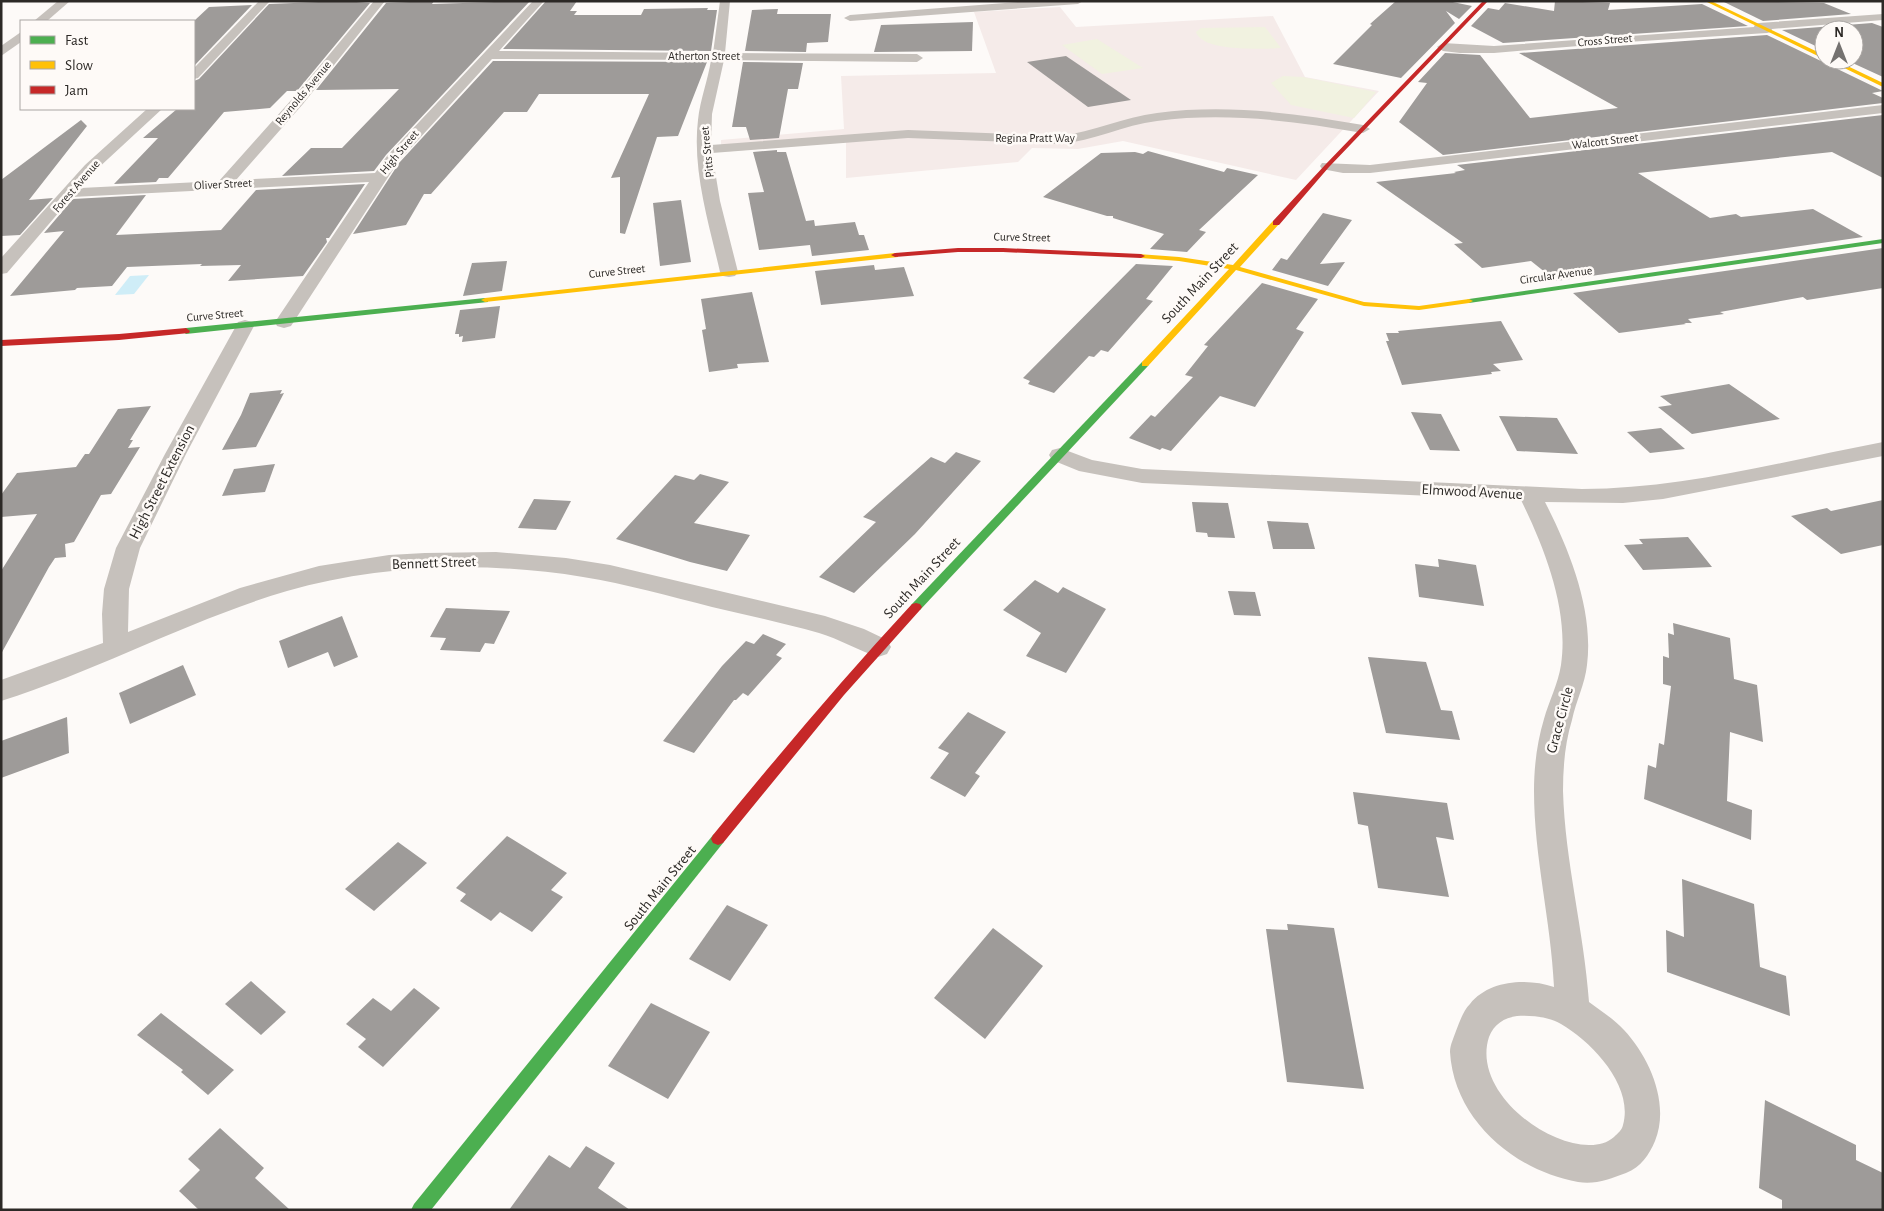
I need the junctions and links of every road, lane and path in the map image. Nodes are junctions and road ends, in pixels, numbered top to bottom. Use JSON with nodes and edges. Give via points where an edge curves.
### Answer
{"nodes":[{"id":1,"x":65,"y":1,"type":"edge"},
{"id":2,"x":265,"y":1,"type":"edge"},
{"id":3,"x":380,"y":1,"type":"edge"},
{"id":4,"x":539,"y":1,"type":"edge"},
{"id":5,"x":725,"y":1,"type":"edge"},
{"id":6,"x":1076,"y":1,"type":"edge"},
{"id":7,"x":1486,"y":1,"type":"edge"},
{"id":8,"x":1707,"y":1,"type":"edge"},
{"id":9,"x":1883,"y":17,"type":"edge"},
{"id":10,"x":850,"y":18,"type":"dead end"},
{"id":11,"x":41,"y":20,"type":"edge"},
{"id":12,"x":1763,"y":28,"type":"junction"},
{"id":13,"x":20,"y":37,"type":"edge"},
{"id":14,"x":1443,"y":46,"type":"junction"},
{"id":15,"x":1,"y":52,"type":"edge"},
{"id":16,"x":1814,"y":52,"type":"edge"},
{"id":17,"x":490,"y":55,"type":"junction"},
{"id":18,"x":718,"y":56,"type":"junction"},
{"id":19,"x":917,"y":58,"type":"dead end"},
{"id":20,"x":1852,"y":70,"type":"edge"},
{"id":21,"x":195,"y":74,"type":"edge"},
{"id":22,"x":1883,"y":85,"type":"edge"},
{"id":23,"x":1883,"y":109,"type":"edge"},
{"id":24,"x":154,"y":110,"type":"edge"},
{"id":25,"x":1362,"y":129,"type":"junction"},
{"id":26,"x":705,"y":150,"type":"junction"},
{"id":27,"x":1327,"y":166,"type":"junction"},
{"id":28,"x":379,"y":177,"type":"junction"},
{"id":29,"x":224,"y":184,"type":"junction"},
{"id":30,"x":68,"y":193,"type":"junction"},
{"id":31,"x":1883,"y":241,"type":"edge"},
{"id":32,"x":1236,"y":268,"type":"junction"},
{"id":33,"x":1,"y":269,"type":"edge"},
{"id":34,"x":729,"y":272,"type":"junction"},
{"id":35,"x":284,"y":322,"type":"junction"},
{"id":36,"x":245,"y":326,"type":"junction"},
{"id":37,"x":1,"y":343,"type":"edge"},
{"id":38,"x":1883,"y":450,"type":"edge"},
{"id":39,"x":1060,"y":455,"type":"junction"},
{"id":40,"x":1530,"y":494,"type":"junction"},
{"id":41,"x":878,"y":646,"type":"junction"},
{"id":42,"x":116,"y":648,"type":"junction"},
{"id":43,"x":1,"y":691,"type":"edge"},
{"id":44,"x":1572,"y":1011,"type":"junction"},
{"id":45,"x":420,"y":1210,"type":"edge"}],
"edges":[{"from":1,"to":11,"type":"street"},
{"from":2,"to":21,"type":"street"},
{"from":3,"to":29,"type":"street","name":"Reynolds Avenue"},
{"from":4,"to":17,"type":"street","name":"High Street"},
{"from":5,"to":18,"type":"street","name":"Pitts Street"},
{"from":6,"to":10,"type":"street"},
{"from":7,"to":14,"type":"street","name":"South Main Street"},
{"from":8,"to":12,"type":"street"},
{"from":9,"to":12,"type":"street","name":"Cross Street"},
{"from":12,"to":14,"type":"street","name":"Cross Street","via":[[1493,49],[1467,50]]},
{"from":12,"to":16,"type":"street"},
{"from":13,"to":15,"type":"street"},
{"from":14,"to":25,"type":"street","name":"South Main Street"},
{"from":17,"to":18,"type":"street","name":"Atherton Street"},
{"from":17,"to":28,"type":"street","name":"High Street","via":[[413,135]]},
{"from":18,"to":19,"type":"street","name":"Atherton Street","via":[[850,52]]},
{"from":18,"to":26,"type":"street","name":"Pitts Street","via":[[704,120]]},
{"from":20,"to":22,"type":"street"},
{"from":23,"to":27,"type":"street","name":"Walcott Street","via":[[1370,169]]},
{"from":24,"to":30,"type":"street","name":"Forest Avenue","via":[[114,145]]},
{"from":25,"to":26,"type":"street","name":"Regina Pratt Way","via":[[1259,116],[1206,114],[1156,117],[1093,135],[1061,140],[904,134]]},
{"from":25,"to":27,"type":"street","name":"South Main Street"},
{"from":26,"to":34,"type":"street","name":"Pitts Street"},
{"from":27,"to":32,"type":"street","name":"South Main Street"},
{"from":28,"to":29,"type":"street","name":"Oliver Street"},
{"from":28,"to":35,"type":"street","name":"High Street"},
{"from":29,"to":30,"type":"street","name":"Oliver Street"},
{"from":30,"to":33,"type":"street","name":"Forest Avenue"},
{"from":31,"to":32,"type":"street","name":"Circular Avenue","via":[[1419,308],[1364,304]]},
{"from":32,"to":34,"type":"street","name":"Curve Street","via":[[1151,257],[967,250]]},
{"from":32,"to":39,"type":"street","name":"South Main Street"},
{"from":34,"to":35,"type":"street","name":"Curve Street"},
{"from":35,"to":36,"type":"street","name":"Curve Street"},
{"from":36,"to":37,"type":"street","name":"Curve Street"},
{"from":36,"to":42,"type":"street","name":"High Street Extension","via":[[184,436],[125,558],[114,606]]},
{"from":38,"to":40,"type":"street","name":"Elmwood Avenue","via":[[1663,492],[1623,496]]},
{"from":39,"to":40,"type":"street","name":"Elmwood Avenue","via":[[1087,466],[1142,476]]},
{"from":39,"to":41,"type":"street","name":"South Main Street"},
{"from":40,"to":44,"type":"street","name":"Grace Circle","via":[[1554,549],[1575,637],[1568,694],[1556,724],[1549,757],[1548,802]]},
{"from":41,"to":42,"type":"street","name":"Bennett Street","via":[[824,625],[610,574],[567,566],[456,560],[385,565],[284,584],[209,609]]},
{"from":41,"to":45,"type":"street","name":"South Main Street","via":[[771,773]]},
{"from":42,"to":43,"type":"street","name":"Bennett Street"},
{"from":44,"to":44,"type":"street","via":[[1599,1030],[1622,1055],[1637,1083],[1643,1113],[1638,1138],[1622,1157],[1596,1165],[1566,1163],[1543,1154],[1513,1134],[1488,1108],[1473,1079],[1468,1051],[1476,1021],[1492,1005],[1516,998],[1543,1000]]}]}
